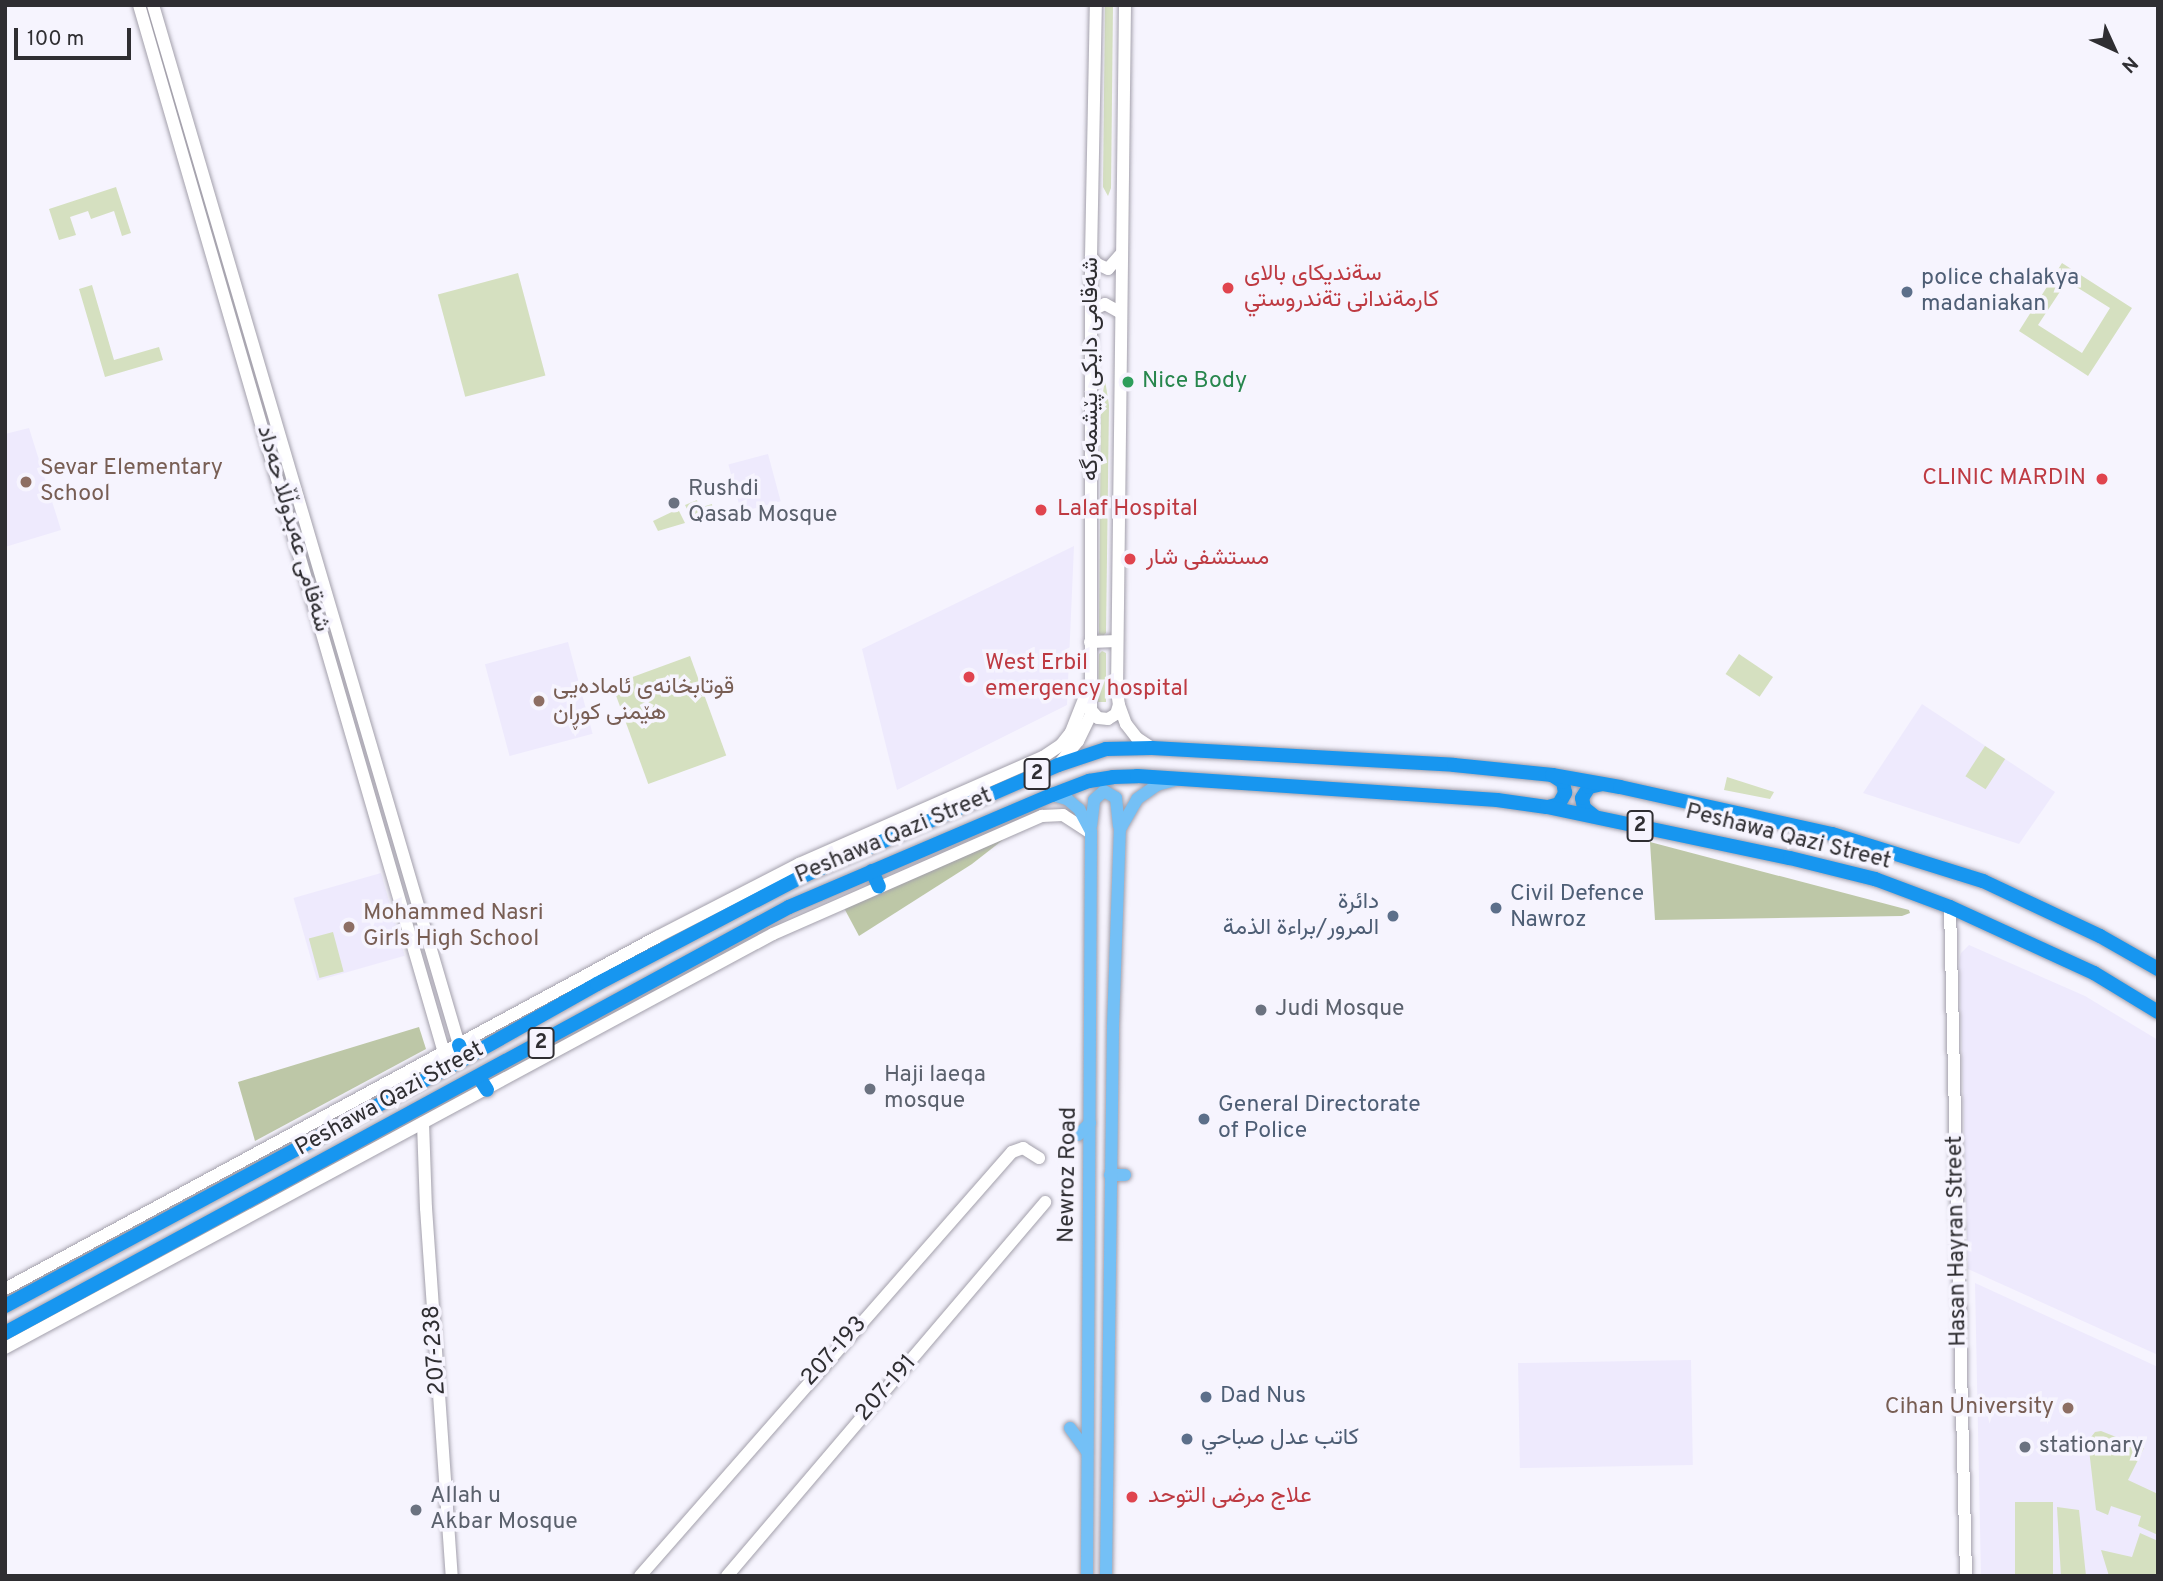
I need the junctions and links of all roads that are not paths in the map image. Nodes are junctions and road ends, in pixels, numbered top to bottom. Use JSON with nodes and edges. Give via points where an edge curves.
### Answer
{"nodes":[{"id":1,"x":139,"y":5,"type":"edge"},
{"id":2,"x":153,"y":5,"type":"edge"},
{"id":3,"x":1096,"y":5,"type":"edge"},
{"id":4,"x":1125,"y":5,"type":"edge"},
{"id":5,"x":1122,"y":254,"type":"junction"},
{"id":6,"x":227,"y":255,"type":"junction"},
{"id":7,"x":1091,"y":257,"type":"junction"},
{"id":8,"x":213,"y":260,"type":"junction"},
{"id":9,"x":1121,"y":313,"type":"junction"},
{"id":10,"x":1091,"y":316,"type":"junction"},
{"id":11,"x":324,"y":587,"type":"junction"},
{"id":12,"x":310,"y":592,"type":"junction"},
{"id":13,"x":1117,"y":641,"type":"junction"},
{"id":14,"x":1090,"y":642,"type":"junction"},
{"id":15,"x":1090,"y":684,"type":"junction"},
{"id":16,"x":1119,"y":705,"type":"junction"},
{"id":17,"x":1090,"y":709,"type":"junction"},
{"id":18,"x":1152,"y":748,"type":"junction"},
{"id":19,"x":1058,"y":765,"type":"junction"},
{"id":20,"x":1031,"y":770,"type":"junction"},
{"id":21,"x":1552,"y":775,"type":"junction"},
{"id":22,"x":1180,"y":780,"type":"junction"},
{"id":23,"x":1603,"y":784,"type":"junction"},
{"id":24,"x":1052,"y":795,"type":"junction"},
{"id":25,"x":1546,"y":807,"type":"junction"},
{"id":26,"x":1598,"y":818,"type":"junction"},
{"id":27,"x":1120,"y":830,"type":"junction"},
{"id":28,"x":1091,"y":832,"type":"junction"},
{"id":29,"x":872,"y":871,"type":"junction"},
{"id":30,"x":879,"y":887,"type":"junction"},
{"id":31,"x":1950,"y":907,"type":"junction"},
{"id":32,"x":2158,"y":969,"type":"edge"},
{"id":33,"x":2157,"y":1012,"type":"edge"},
{"id":34,"x":1126,"y":1025,"type":"dead end"},
{"id":35,"x":1112,"y":1026,"type":"junction"},
{"id":36,"x":455,"y":1056,"type":"junction"},
{"id":37,"x":483,"y":1083,"type":"junction"},
{"id":38,"x":423,"y":1123,"type":"junction"},
{"id":39,"x":1090,"y":1123,"type":"junction"},
{"id":40,"x":330,"y":1131,"type":"junction"},
{"id":41,"x":1078,"y":1135,"type":"dead end"},
{"id":42,"x":291,"y":1152,"type":"junction"},
{"id":43,"x":342,"y":1152,"type":"junction"},
{"id":44,"x":1039,"y":1158,"type":"dead end"},
{"id":45,"x":302,"y":1173,"type":"junction"},
{"id":46,"x":1110,"y":1175,"type":"junction"},
{"id":47,"x":1125,"y":1175,"type":"dead end"},
{"id":48,"x":1045,"y":1202,"type":"dead end"},
{"id":49,"x":98,"y":1248,"type":"junction"},
{"id":50,"x":176,"y":1250,"type":"junction"},
{"id":51,"x":5,"y":1289,"type":"edge"},
{"id":52,"x":92,"y":1295,"type":"junction"},
{"id":53,"x":5,"y":1306,"type":"edge"},
{"id":54,"x":5,"y":1333,"type":"edge"},
{"id":55,"x":5,"y":1348,"type":"edge"},
{"id":56,"x":1070,"y":1428,"type":"dead end"},
{"id":57,"x":1122,"y":1437,"type":"dead end"},
{"id":58,"x":1108,"y":1438,"type":"junction"},
{"id":59,"x":1087,"y":1451,"type":"junction"},
{"id":60,"x":452,"y":1576,"type":"edge"},
{"id":61,"x":640,"y":1576,"type":"edge"},
{"id":62,"x":727,"y":1576,"type":"edge"},
{"id":63,"x":1087,"y":1576,"type":"edge"},
{"id":64,"x":1106,"y":1576,"type":"edge"},
{"id":65,"x":1966,"y":1576,"type":"edge"}],
"edges":[{"from":1,"to":8,"type":"street","name":"شەقامی عەبدوڵڵا حەداد"},
{"from":2,"to":6,"type":"street","name":"شەقامی عەبدوڵڵا حەداد"},
{"from":3,"to":7,"type":"street","name":"شەقامی دایکی پێشمەرگە"},
{"from":4,"to":5,"type":"street","name":"شەقامی دایکی پێشمەرگە"},
{"from":5,"to":7,"type":"street","via":[[1108,269]]},
{"from":5,"to":9,"type":"street","name":"شەقامی دایکی پێشمەرگە"},
{"from":6,"to":8,"type":"street"},
{"from":6,"to":11,"type":"street","name":"شەقامی عەبدوڵڵا حەداد"},
{"from":7,"to":10,"type":"street","name":"شەقامی دایکی پێشمەرگە"},
{"from":8,"to":12,"type":"street","name":"شەقامی عەبدوڵڵا حەداد"},
{"from":9,"to":10,"type":"street","via":[[1105,304]]},
{"from":9,"to":13,"type":"street","name":"شەقامی دایکی پێشمەرگە"},
{"from":10,"to":14,"type":"street","name":"شەقامی دایکی پێشمەرگە"},
{"from":11,"to":12,"type":"street"},
{"from":11,"to":36,"type":"street","name":"شەقامی عەبدوڵڵا حەداد"},
{"from":12,"to":36,"type":"street","name":"شەقامی عەبدوڵڵا حەداد"},
{"from":13,"to":14,"type":"street"},
{"from":13,"to":16,"type":"street","name":"شەقامی دایکی پێشمەرگە"},
{"from":14,"to":15,"type":"street","name":"شەقامی دایکی پێشمەرگە"},
{"from":15,"to":17,"type":"street","name":"شەقامی دایکی پێشمەرگە"},
{"from":15,"to":20,"type":"street","via":[[1066,739]]},
{"from":16,"to":17,"type":"street","via":[[1108,719],[1098,718]]},
{"from":16,"to":18,"type":"street","name":"شەقامی دایکی پێشمەرگە","via":[[1131,731]]},
{"from":17,"to":19,"type":"street","name":"شەقامی دایکی پێشمەرگە","via":[[1083,734]]},
{"from":18,"to":19,"type":"highway","name":"Peshawa Qazi Street","number":"2","via":[[1106,749]]},
{"from":18,"to":21,"type":"highway","name":"Peshawa Qazi Street","number":"2"},
{"from":19,"to":20,"type":"highway","name":"Peshawa Qazi Street","number":"2"},
{"from":20,"to":36,"type":"highway","name":"Peshawa Qazi Street","number":"2","via":[[658,944]]},
{"from":21,"to":23,"type":"highway","name":"Peshawa Qazi Street","number":"2"},
{"from":21,"to":25,"type":"highway","via":[[1563,782],[1565,795],[1557,805]]},
{"from":22,"to":24,"type":"highway","name":"Peshawa Qazi Street","number":"2","via":[[1113,777]]},
{"from":22,"to":25,"type":"highway","name":"Peshawa Qazi Street","number":"2"},
{"from":22,"to":27,"type":"main road","via":[[1147,791],[1130,808]]},
{"from":23,"to":26,"type":"highway","via":[[1589,787],[1582,798],[1586,810]]},
{"from":23,"to":32,"type":"highway","name":"Peshawa Qazi Street","number":"2","via":[[1832,834],[1983,881]]},
{"from":24,"to":28,"type":"main road","via":[[1076,805]]},
{"from":24,"to":29,"type":"highway","name":"Peshawa Qazi Street","number":"2"},
{"from":25,"to":26,"type":"highway","name":"Peshawa Qazi Street","number":"2"},
{"from":26,"to":31,"type":"highway","name":"Peshawa Qazi Street","number":"2","via":[[1863,876]]},
{"from":27,"to":28,"type":"main road","name":"Newroz Road","via":[[1117,800],[1104,792],[1094,800]]},
{"from":27,"to":35,"type":"main road","name":"Newroz Road"},
{"from":28,"to":30,"type":"street","via":[[1063,815],[1042,816]]},
{"from":28,"to":39,"type":"main road","name":"Newroz Road"},
{"from":29,"to":30,"type":"highway"},
{"from":29,"to":37,"type":"highway","name":"Peshawa Qazi Street","number":"2","via":[[789,907]]},
{"from":30,"to":37,"type":"street","via":[[773,934]]},
{"from":31,"to":33,"type":"highway","name":"Peshawa Qazi Street","number":"2","via":[[2094,973]]},
{"from":31,"to":65,"type":"street","name":"Hasan Hayran Street"},
{"from":34,"to":35,"type":"main road"},
{"from":35,"to":46,"type":"main road","name":"Newroz Road"},
{"from":36,"to":40,"type":"highway","name":"Peshawa Qazi Street","number":"2"},
{"from":36,"to":49,"type":"street"},
{"from":37,"to":38,"type":"street"},
{"from":37,"to":43,"type":"highway","name":"Peshawa Qazi Street","number":"2"},
{"from":38,"to":50,"type":"street"},
{"from":38,"to":60,"type":"street","name":"207-238"},
{"from":39,"to":41,"type":"main road"},
{"from":39,"to":59,"type":"main road","name":"Newroz Road"},
{"from":40,"to":42,"type":"highway","name":"Peshawa Qazi Street","number":"2"},
{"from":40,"to":43,"type":"highway","via":[[324,1140],[326,1147],[332,1153]]},
{"from":42,"to":45,"type":"highway","via":[[306,1157]]},
{"from":42,"to":49,"type":"highway","name":"Peshawa Qazi Street","number":"2"},
{"from":43,"to":45,"type":"highway","name":"Peshawa Qazi Street","number":"2"},
{"from":44,"to":61,"type":"street","name":"207-193","via":[[1027,1149],[1012,1152]]},
{"from":45,"to":50,"type":"highway","name":"Peshawa Qazi Street","number":"2"},
{"from":46,"to":47,"type":"main road"},
{"from":46,"to":58,"type":"main road","name":"Newroz Road"},
{"from":48,"to":62,"type":"street","name":"207-191"},
{"from":49,"to":51,"type":"street"},
{"from":49,"to":53,"type":"highway","name":"Peshawa Qazi Street","number":"2"},
{"from":50,"to":52,"type":"highway","name":"Peshawa Qazi Street","number":"2"},
{"from":52,"to":54,"type":"highway","name":"Peshawa Qazi Street","number":"2"},
{"from":52,"to":55,"type":"street"},
{"from":56,"to":59,"type":"main road"},
{"from":57,"to":58,"type":"main road"},
{"from":58,"to":64,"type":"main road","name":"Newroz Road"},
{"from":59,"to":63,"type":"main road","name":"Newroz Road"}]}
